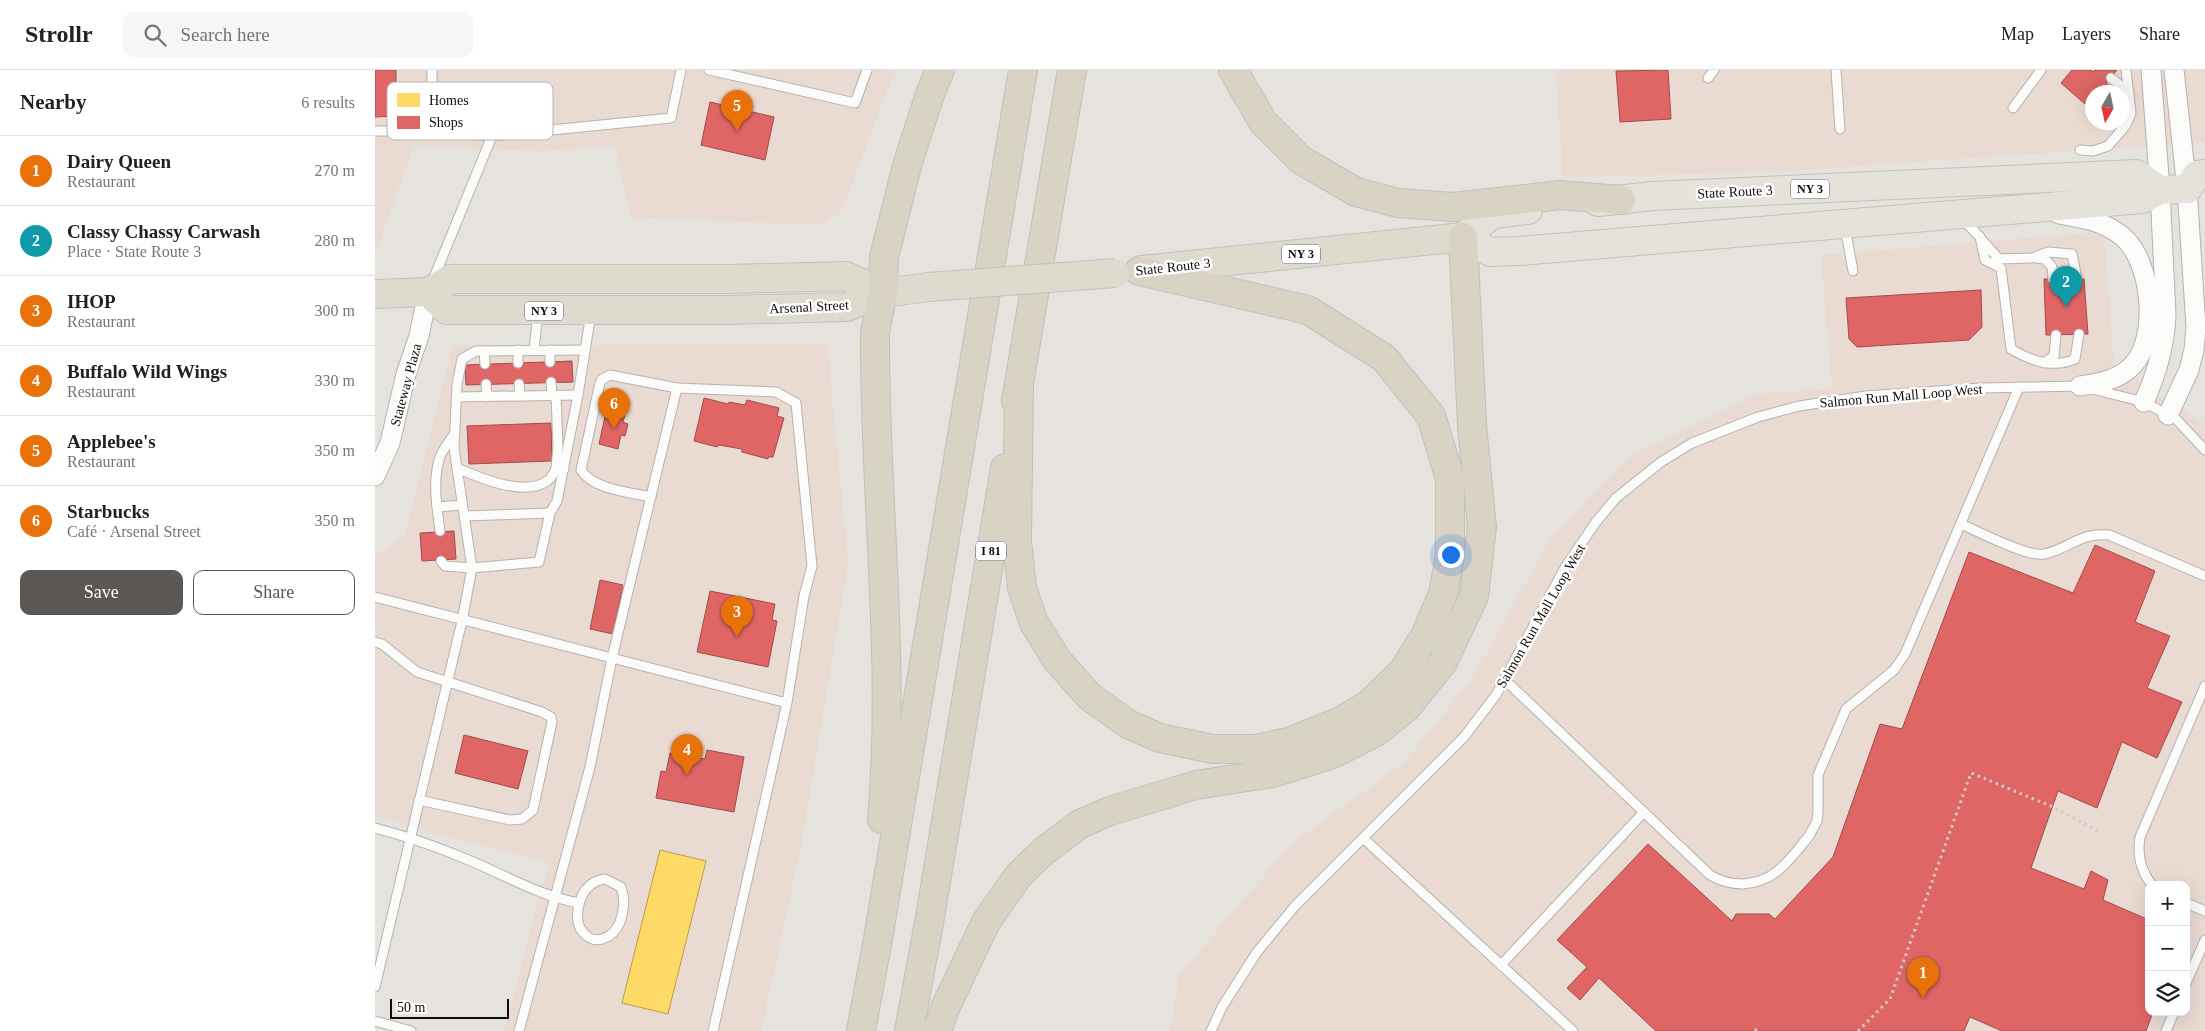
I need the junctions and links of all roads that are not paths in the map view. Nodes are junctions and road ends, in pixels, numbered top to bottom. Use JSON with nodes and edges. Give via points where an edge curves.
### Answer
{"nodes":[{"id":1,"x":681,"y":70,"type":"edge"},
{"id":2,"x":709,"y":70,"type":"edge"},
{"id":3,"x":867,"y":70,"type":"edge"},
{"id":4,"x":940,"y":70,"type":"edge"},
{"id":5,"x":1023,"y":70,"type":"edge"},
{"id":6,"x":1072,"y":70,"type":"edge"},
{"id":7,"x":1233,"y":70,"type":"edge"},
{"id":8,"x":1836,"y":70,"type":"edge"},
{"id":9,"x":2041,"y":70,"type":"edge"},
{"id":10,"x":2127,"y":70,"type":"edge"},
{"id":11,"x":2151,"y":70,"type":"edge"},
{"id":12,"x":2174,"y":70,"type":"edge"},
{"id":13,"x":2111,"y":78,"type":"dead end"},
{"id":14,"x":2120,"y":85,"type":"edge"},
{"id":15,"x":2128,"y":85,"type":"edge"},
{"id":16,"x":2130,"y":102,"type":"edge"},
{"id":17,"x":2013,"y":108,"type":"dead end"},
{"id":18,"x":2130,"y":115,"type":"edge"},
{"id":19,"x":1840,"y":129,"type":"dead end"},
{"id":20,"x":553,"y":130,"type":"edge"},
{"id":21,"x":2122,"y":130,"type":"edge"},
{"id":22,"x":490,"y":140,"type":"edge"},
{"id":23,"x":2079,"y":150,"type":"dead end"},
{"id":24,"x":2199,"y":187,"type":"edge"},
{"id":25,"x":2160,"y":190,"type":"junction"},
{"id":26,"x":1621,"y":200,"type":"junction"},
{"id":27,"x":2028,"y":208,"type":"junction"},
{"id":28,"x":1957,"y":214,"type":"junction"},
{"id":29,"x":1845,"y":224,"type":"junction"},
{"id":30,"x":1463,"y":237,"type":"junction"},
{"id":31,"x":1980,"y":238,"type":"junction"},
{"id":32,"x":2032,"y":258,"type":"junction"},
{"id":33,"x":1853,"y":271,"type":"dead end"},
{"id":34,"x":1127,"y":272,"type":"junction"},
{"id":35,"x":2053,"y":279,"type":"dead end"},
{"id":36,"x":2077,"y":280,"type":"dead end"},
{"id":37,"x":428,"y":292,"type":"junction"},
{"id":38,"x":375,"y":294,"type":"edge"},
{"id":39,"x":883,"y":294,"type":"junction"},
{"id":40,"x":592,"y":310,"type":"junction"},
{"id":41,"x":539,"y":311,"type":"junction"},
{"id":42,"x":2079,"y":334,"type":"dead end"},
{"id":43,"x":2056,"y":335,"type":"dead end"},
{"id":44,"x":517,"y":350,"type":"junction"},
{"id":45,"x":534,"y":350,"type":"junction"},
{"id":46,"x":550,"y":350,"type":"junction"},
{"id":47,"x":585,"y":350,"type":"junction"},
{"id":48,"x":484,"y":351,"type":"junction"},
{"id":49,"x":550,"y":362,"type":"dead end"},
{"id":50,"x":518,"y":363,"type":"dead end"},
{"id":51,"x":2044,"y":363,"type":"junction"},
{"id":52,"x":485,"y":364,"type":"dead end"},
{"id":53,"x":551,"y":382,"type":"dead end"},
{"id":54,"x":486,"y":384,"type":"dead end"},
{"id":55,"x":519,"y":384,"type":"dead end"},
{"id":56,"x":1019,"y":384,"type":"junction"},
{"id":57,"x":2080,"y":386,"type":"junction"},
{"id":58,"x":2019,"y":387,"type":"junction"},
{"id":59,"x":677,"y":388,"type":"junction"},
{"id":60,"x":520,"y":396,"type":"junction"},
{"id":61,"x":554,"y":396,"type":"junction"},
{"id":62,"x":578,"y":396,"type":"junction"},
{"id":63,"x":456,"y":397,"type":"junction"},
{"id":64,"x":487,"y":397,"type":"junction"},
{"id":65,"x":2144,"y":402,"type":"junction"},
{"id":66,"x":2168,"y":415,"type":"junction"},
{"id":67,"x":455,"y":433,"type":"junction"},
{"id":68,"x":2205,"y":450,"type":"edge"},
{"id":69,"x":457,"y":468,"type":"junction"},
{"id":70,"x":560,"y":469,"type":"junction"},
{"id":71,"x":375,"y":476,"type":"edge"},
{"id":72,"x":651,"y":497,"type":"junction"},
{"id":73,"x":462,"y":505,"type":"junction"},
{"id":74,"x":437,"y":507,"type":"junction"},
{"id":75,"x":550,"y":513,"type":"junction"},
{"id":76,"x":464,"y":516,"type":"junction"},
{"id":77,"x":1961,"y":524,"type":"junction"},
{"id":78,"x":440,"y":531,"type":"dead end"},
{"id":79,"x":441,"y":561,"type":"dead end"},
{"id":80,"x":472,"y":568,"type":"junction"},
{"id":81,"x":2205,"y":576,"type":"edge"},
{"id":82,"x":375,"y":597,"type":"edge"},
{"id":83,"x":462,"y":621,"type":"junction"},
{"id":84,"x":375,"y":642,"type":"edge"},
{"id":85,"x":612,"y":658,"type":"junction"},
{"id":86,"x":448,"y":680,"type":"junction"},
{"id":87,"x":1505,"y":680,"type":"junction"},
{"id":88,"x":2205,"y":686,"type":"edge"},
{"id":89,"x":787,"y":703,"type":"junction"},
{"id":90,"x":419,"y":800,"type":"junction"},
{"id":91,"x":1644,"y":812,"type":"junction"},
{"id":92,"x":375,"y":828,"type":"edge"},
{"id":93,"x":410,"y":837,"type":"junction"},
{"id":94,"x":1363,"y":838,"type":"junction"},
{"id":95,"x":2150,"y":881,"type":"edge"},
{"id":96,"x":555,"y":899,"type":"junction"},
{"id":97,"x":579,"y":903,"type":"junction"},
{"id":98,"x":2190,"y":905,"type":"edge"},
{"id":99,"x":2205,"y":911,"type":"edge"},
{"id":100,"x":2205,"y":940,"type":"edge"},
{"id":101,"x":1501,"y":964,"type":"junction"},
{"id":102,"x":2190,"y":974,"type":"edge"},
{"id":103,"x":375,"y":987,"type":"edge"},
{"id":104,"x":2172,"y":1016,"type":"edge"},
{"id":105,"x":375,"y":1021,"type":"edge"},
{"id":106,"x":411,"y":1031,"type":"edge"},
{"id":107,"x":519,"y":1031,"type":"edge"},
{"id":108,"x":713,"y":1031,"type":"edge"},
{"id":109,"x":854,"y":1031,"type":"edge"},
{"id":110,"x":861,"y":1031,"type":"edge"},
{"id":111,"x":909,"y":1031,"type":"edge"},
{"id":112,"x":937,"y":1031,"type":"edge"},
{"id":113,"x":1211,"y":1031,"type":"edge"},
{"id":114,"x":1573,"y":1031,"type":"edge"},
{"id":115,"x":2166,"y":1031,"type":"edge"}],
"edges":[{"from":1,"to":20,"type":"lane","via":[[671,118]]},
{"from":2,"to":3,"type":"lane","via":[[855,103]]},
{"from":4,"to":39,"type":"highway","via":[[908,162],[884,257]]},
{"from":5,"to":110,"type":"highway"},
{"from":6,"to":56,"type":"highway","number":"I 81"},
{"from":7,"to":26,"type":"highway","via":[[1263,122],[1301,160],[1356,192],[1398,203],[1453,207],[1560,195]]},
{"from":8,"to":19,"type":"lane"},
{"from":9,"to":17,"type":"lane"},
{"from":10,"to":15,"type":"lane"},
{"from":11,"to":25,"type":"street"},
{"from":12,"to":24,"type":"street"},
{"from":13,"to":14,"type":"lane"},
{"from":16,"to":18,"type":"lane"},
{"from":21,"to":23,"type":"lane","via":[[2108,146],[2093,151]]},
{"from":22,"to":37,"type":"lane"},
{"from":24,"to":25,"type":"main road"},
{"from":24,"to":66,"type":"street","via":[[2196,327],[2189,370]]},
{"from":25,"to":26,"type":"main road","name":"State Route 3","number":"NY 3","via":[[2136,174],[1663,195]]},
{"from":25,"to":27,"type":"main road","via":[[2142,199]]},
{"from":25,"to":65,"type":"street","via":[[2166,335],[2161,360]]},
{"from":26,"to":30,"type":"main road","name":"State Route 3","number":"NY 3","via":[[1493,214]]},
{"from":27,"to":28,"type":"main road"},
{"from":27,"to":57,"type":"street","via":[[2093,220],[2113,230],[2131,247],[2143,271],[2148,322],[2145,346],[2139,358],[2121,375]]},
{"from":28,"to":29,"type":"main road"},
{"from":28,"to":31,"type":"lane"},
{"from":29,"to":30,"type":"main road","via":[[1500,252],[1490,252]]},
{"from":29,"to":33,"type":"lane"},
{"from":30,"to":34,"type":"highway","name":"State Route 3","number":"NY 3"},
{"from":30,"to":112,"type":"highway","via":[[1472,425],[1482,527],[1474,596],[1443,662],[1405,708],[1376,732],[1333,754],[1273,773],[1196,785],[1110,811],[1080,824],[1044,851],[1013,884],[986,922]]},
{"from":31,"to":32,"type":"lane","via":[[1999,259]]},
{"from":31,"to":51,"type":"lane","via":[[1985,260],[2001,268],[2011,349],[2035,362]]},
{"from":32,"to":35,"type":"lane","via":[[2045,259],[2051,267]]},
{"from":32,"to":36,"type":"lane","via":[[2049,252],[2072,254]]},
{"from":34,"to":39,"type":"highway","name":"State Route 3","number":"NY 3","bridge":true,"via":[[929,287]]},
{"from":34,"to":56,"type":"highway","via":[[1308,310],[1384,358],[1431,416],[1450,478],[1450,555],[1443,594],[1425,636],[1403,671],[1369,704],[1339,722],[1289,742],[1255,750],[1213,749],[1160,738],[1128,724],[1090,697],[1057,660],[1034,623],[1022,588],[1017,541]]},
{"from":37,"to":38,"type":"highway","name":"Arsenal Street"},
{"from":37,"to":39,"type":"highway","name":"Arsenal Street","via":[[450,279],[846,276]]},
{"from":37,"to":41,"type":"highway","name":"Arsenal Street","number":"NY 3","via":[[447,310]]},
{"from":37,"to":71,"type":"street","name":"Stateway Plaza","via":[[390,444]]},
{"from":39,"to":40,"type":"highway","name":"Arsenal Street","number":"NY 3","via":[[847,307]]},
{"from":39,"to":109,"type":"highway","via":[[875,347],[886,767],[876,875]]},
{"from":40,"to":41,"type":"highway","name":"Arsenal Street","number":"NY 3"},
{"from":40,"to":47,"type":"lane"},
{"from":41,"to":45,"type":"lane"},
{"from":42,"to":51,"type":"lane","via":[[2075,358],[2066,363]]},
{"from":43,"to":51,"type":"lane","via":[[2054,356]]},
{"from":44,"to":45,"type":"lane"},
{"from":44,"to":48,"type":"lane"},
{"from":44,"to":50,"type":"lane"},
{"from":45,"to":46,"type":"lane"},
{"from":46,"to":47,"type":"lane"},
{"from":46,"to":49,"type":"lane"},
{"from":47,"to":62,"type":"lane"},
{"from":48,"to":52,"type":"lane"},
{"from":48,"to":63,"type":"lane","via":[[476,351],[462,359]]},
{"from":53,"to":61,"type":"lane"},
{"from":54,"to":64,"type":"lane"},
{"from":55,"to":60,"type":"lane"},
{"from":56,"to":111,"type":"highway","number":"I 81"},
{"from":57,"to":58,"type":"lane","name":"Salmon Run Mall Loop West"},
{"from":57,"to":65,"type":"lane","name":"Salmon Run Mall Loop West"},
{"from":58,"to":77,"type":"lane"},
{"from":58,"to":87,"type":"lane","name":"Salmon Run Mall Loop West","via":[[1866,396],[1799,406],[1758,417],[1693,443],[1661,462],[1616,498],[1596,522],[1566,566]]},
{"from":59,"to":72,"type":"lane"},
{"from":59,"to":72,"type":"lane","via":[[610,375],[601,380],[581,470],[586,478],[603,486]]},
{"from":59,"to":89,"type":"lane","via":[[776,392],[796,404],[812,566]]},
{"from":60,"to":61,"type":"lane"},
{"from":60,"to":64,"type":"lane"},
{"from":61,"to":62,"type":"lane"},
{"from":61,"to":70,"type":"lane"},
{"from":62,"to":70,"type":"lane"},
{"from":63,"to":64,"type":"lane"},
{"from":63,"to":67,"type":"lane"},
{"from":65,"to":66,"type":"lane","name":"Salmon Run Mall Loop West"},
{"from":66,"to":68,"type":"lane","name":"Salmon Run Mall Loop West","via":[[2177,420]]},
{"from":67,"to":69,"type":"lane"},
{"from":67,"to":74,"type":"lane","via":[[440,455],[436,476]]},
{"from":69,"to":70,"type":"lane","via":[[493,482],[532,487],[548,481]]},
{"from":69,"to":73,"type":"lane"},
{"from":70,"to":75,"type":"lane","via":[[557,501]]},
{"from":72,"to":85,"type":"lane"},
{"from":73,"to":74,"type":"lane"},
{"from":73,"to":76,"type":"lane"},
{"from":74,"to":78,"type":"lane"},
{"from":75,"to":76,"type":"lane"},
{"from":75,"to":80,"type":"lane","via":[[539,562]]},
{"from":76,"to":80,"type":"lane"},
{"from":77,"to":81,"type":"lane","via":[[2036,555],[2094,534],[2109,535]]},
{"from":77,"to":91,"type":"lane","via":[[1899,663],[1846,709],[1818,775],[1818,812],[1814,828],[1777,873],[1755,883],[1731,884],[1716,879]]},
{"from":79,"to":80,"type":"lane","via":[[445,566]]},
{"from":80,"to":83,"type":"lane"},
{"from":82,"to":83,"type":"lane"},
{"from":83,"to":85,"type":"lane"},
{"from":83,"to":86,"type":"lane"},
{"from":84,"to":86,"type":"lane","via":[[417,672]]},
{"from":85,"to":89,"type":"lane"},
{"from":85,"to":96,"type":"lane","via":[[590,767]]},
{"from":86,"to":90,"type":"lane"},
{"from":86,"to":90,"type":"lane","via":[[551,717],[553,726],[533,810],[516,821]]},
{"from":87,"to":91,"type":"lane"},
{"from":87,"to":94,"type":"lane","name":"Salmon Run Mall Loop West","via":[[1464,737]]},
{"from":88,"to":95,"type":"lane","via":[[2140,837],[2141,865]]},
{"from":89,"to":108,"type":"lane"},
{"from":90,"to":93,"type":"lane"},
{"from":91,"to":101,"type":"lane"},
{"from":92,"to":93,"type":"lane"},
{"from":93,"to":96,"type":"lane"},
{"from":93,"to":103,"type":"lane"},
{"from":94,"to":101,"type":"lane"},
{"from":94,"to":113,"type":"lane","name":"Salmon Run Mall Loop West","via":[[1295,906],[1257,952],[1222,1007]]},
{"from":96,"to":97,"type":"lane"},
{"from":96,"to":107,"type":"lane"},
{"from":97,"to":97,"type":"lane","via":[[579,926],[586,938],[594,941],[605,939],[616,929],[624,895],[621,887],[605,879],[595,881]]},
{"from":98,"to":99,"type":"lane"},
{"from":100,"to":102,"type":"lane"},
{"from":101,"to":114,"type":"lane"},
{"from":104,"to":115,"type":"lane"},
{"from":105,"to":106,"type":"lane"}]}
